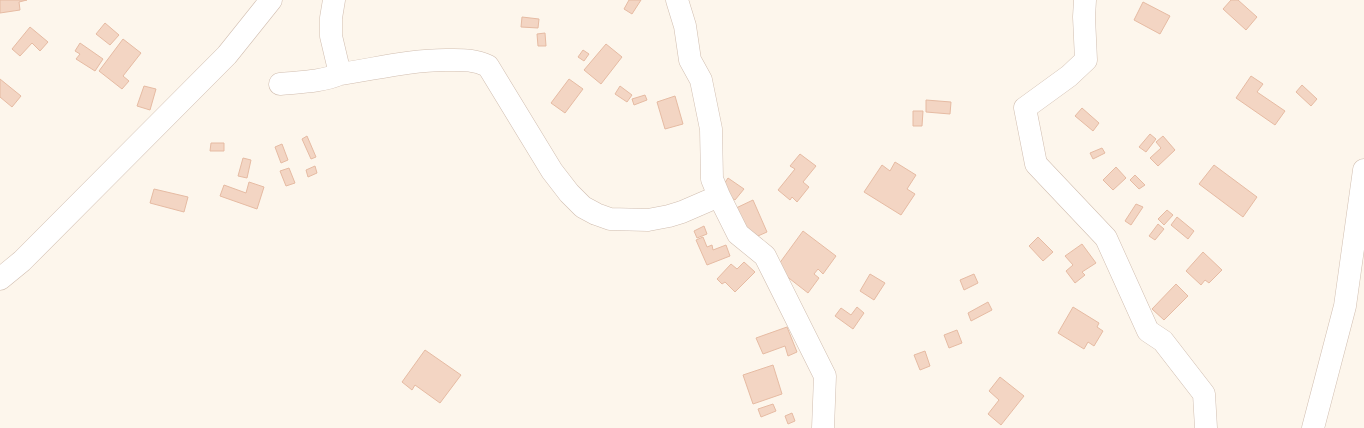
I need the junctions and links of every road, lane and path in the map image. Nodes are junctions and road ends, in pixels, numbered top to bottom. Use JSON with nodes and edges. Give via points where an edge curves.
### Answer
{"nodes":[{"id":1,"x":271,"y":0,"type":"edge"},
{"id":2,"x":334,"y":0,"type":"edge"},
{"id":3,"x":677,"y":0,"type":"edge"},
{"id":4,"x":1085,"y":0,"type":"edge"},
{"id":5,"x":340,"y":74,"type":"junction"},
{"id":6,"x":280,"y":84,"type":"dead end"},
{"id":7,"x":1364,"y":170,"type":"edge"},
{"id":8,"x":719,"y":196,"type":"junction"},
{"id":9,"x":0,"y":279,"type":"edge"},
{"id":10,"x":823,"y":428,"type":"edge"},
{"id":11,"x":1206,"y":428,"type":"edge"},
{"id":12,"x":1313,"y":428,"type":"edge"}],
"edges":[{"from":1,"to":9,"type":"street","via":[[227,55],[22,261]]},
{"from":2,"to":5,"type":"street","via":[[331,36]]},
{"from":3,"to":8,"type":"street","via":[[690,60],[701,80],[711,129],[712,179]]},
{"from":4,"to":11,"type":"street","via":[[1086,60],[1069,76],[1025,108],[1036,164],[1106,238],[1148,331],[1163,341],[1204,394]]},
{"from":5,"to":6,"type":"street","via":[[317,80]]},
{"from":5,"to":8,"type":"street","via":[[425,60],[468,59],[488,66],[552,170],[569,193],[583,207],[596,214],[610,218],[648,220],[682,212]]},
{"from":7,"to":12,"type":"street","via":[[1346,306]]},
{"from":8,"to":10,"type":"street","via":[[738,234],[765,256],[824,376]]}]}
